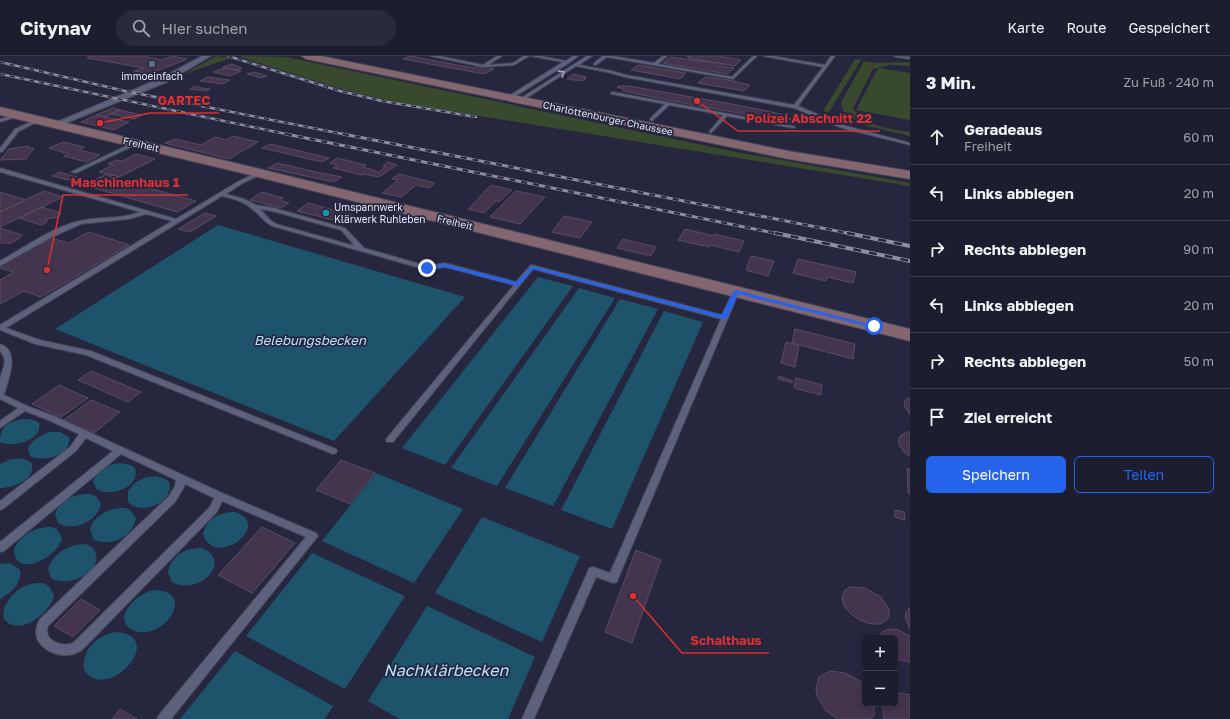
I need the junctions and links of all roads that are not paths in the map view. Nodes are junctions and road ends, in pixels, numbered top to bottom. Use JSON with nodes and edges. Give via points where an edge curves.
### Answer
{"nodes":[{"id":1,"x":207,"y":56,"type":"edge"},
{"id":2,"x":306,"y":56,"type":"edge"},
{"id":3,"x":334,"y":56,"type":"edge"},
{"id":4,"x":432,"y":56,"type":"edge"},
{"id":5,"x":459,"y":56,"type":"edge"},
{"id":6,"x":500,"y":56,"type":"edge"},
{"id":7,"x":527,"y":56,"type":"edge"},
{"id":8,"x":533,"y":56,"type":"edge"},
{"id":9,"x":576,"y":56,"type":"edge"},
{"id":10,"x":590,"y":56,"type":"edge"},
{"id":11,"x":606,"y":56,"type":"edge"},
{"id":12,"x":665,"y":56,"type":"edge"},
{"id":13,"x":755,"y":56,"type":"edge"},
{"id":14,"x":765,"y":56,"type":"edge"},
{"id":15,"x":833,"y":56,"type":"edge"},
{"id":16,"x":896,"y":56,"type":"edge"},
{"id":17,"x":910,"y":58,"type":"edge"},
{"id":18,"x":627,"y":60,"type":"junction"},
{"id":19,"x":490,"y":62,"type":"junction"},
{"id":20,"x":566,"y":62,"type":"junction"},
{"id":21,"x":576,"y":64,"type":"junction"},
{"id":22,"x":595,"y":64,"type":"dead end"},
{"id":23,"x":622,"y":64,"type":"dead end"},
{"id":24,"x":654,"y":65,"type":"junction"},
{"id":25,"x":483,"y":66,"type":"junction"},
{"id":26,"x":826,"y":66,"type":"junction"},
{"id":27,"x":617,"y":68,"type":"dead end"},
{"id":28,"x":612,"y":72,"type":"junction"},
{"id":29,"x":613,"y":93,"type":"dead end"},
{"id":30,"x":519,"y":96,"type":"junction"},
{"id":31,"x":668,"y":103,"type":"junction"},
{"id":32,"x":795,"y":107,"type":"junction"},
{"id":33,"x":0,"y":111,"type":"edge"},
{"id":34,"x":726,"y":114,"type":"junction"},
{"id":35,"x":18,"y":115,"type":"junction"},
{"id":36,"x":39,"y":120,"type":"junction"},
{"id":37,"x":652,"y":120,"type":"junction"},
{"id":38,"x":0,"y":121,"type":"edge"},
{"id":39,"x":56,"y":124,"type":"junction"},
{"id":40,"x":793,"y":127,"type":"dead end"},
{"id":41,"x":711,"y":132,"type":"junction"},
{"id":42,"x":137,"y":143,"type":"junction"},
{"id":43,"x":910,"y":144,"type":"edge"},
{"id":44,"x":0,"y":151,"type":"edge"},
{"id":45,"x":910,"y":168,"type":"edge"},
{"id":46,"x":0,"y":170,"type":"edge"},
{"id":47,"x":74,"y":172,"type":"dead end"},
{"id":48,"x":260,"y":173,"type":"junction"},
{"id":49,"x":910,"y":175,"type":"edge"},
{"id":50,"x":221,"y":194,"type":"junction"},
{"id":51,"x":254,"y":207,"type":"junction"},
{"id":52,"x":145,"y":212,"type":"junction"},
{"id":53,"x":177,"y":221,"type":"junction"},
{"id":54,"x":362,"y":250,"type":"junction"},
{"id":55,"x":0,"y":264,"type":"edge"},
{"id":56,"x":518,"y":284,"type":"junction"},
{"id":57,"x":736,"y":292,"type":"junction"},
{"id":58,"x":724,"y":318,"type":"junction"},
{"id":59,"x":0,"y":328,"type":"edge"},
{"id":60,"x":910,"y":335,"type":"edge"},
{"id":61,"x":0,"y":346,"type":"edge"},
{"id":62,"x":0,"y":396,"type":"edge"},
{"id":63,"x":24,"y":408,"type":"junction"},
{"id":64,"x":0,"y":425,"type":"edge"},
{"id":65,"x":83,"y":434,"type":"junction"},
{"id":66,"x":390,"y":440,"type":"dead end"},
{"id":67,"x":120,"y":450,"type":"junction"},
{"id":68,"x":333,"y":451,"type":"dead end"},
{"id":69,"x":181,"y":478,"type":"junction"},
{"id":70,"x":219,"y":496,"type":"junction"},
{"id":71,"x":0,"y":506,"type":"edge"},
{"id":72,"x":0,"y":548,"type":"edge"},
{"id":73,"x":162,"y":719,"type":"edge"},
{"id":74,"x":528,"y":719,"type":"edge"}],
"edges":[{"from":1,"to":39,"type":"street","via":[[164,80]]},
{"from":2,"to":30,"type":"main road","name":"Charlottenburger Chaussee"},
{"from":3,"to":30,"type":"main road","name":"Charlottenburger Chaussee"},
{"from":4,"to":25,"type":"lane"},
{"from":5,"to":19,"type":"lane"},
{"from":6,"to":19,"type":"lane"},
{"from":7,"to":25,"type":"lane","via":[[514,64]]},
{"from":8,"to":20,"type":"lane"},
{"from":9,"to":20,"type":"lane"},
{"from":10,"to":21,"type":"lane"},
{"from":11,"to":18,"type":"lane"},
{"from":11,"to":22,"type":"lane"},
{"from":12,"to":24,"type":"lane"},
{"from":13,"to":24,"type":"lane","via":[[734,78]]},
{"from":14,"to":26,"type":"lane"},
{"from":15,"to":26,"type":"lane"},
{"from":16,"to":17,"type":"lane"},
{"from":18,"to":23,"type":"lane"},
{"from":18,"to":24,"type":"lane"},
{"from":19,"to":25,"type":"lane"},
{"from":20,"to":21,"type":"lane"},
{"from":20,"to":30,"type":"lane"},
{"from":21,"to":28,"type":"lane"},
{"from":30,"to":21,"type":"lane","one_way":true},
{"from":26,"to":32,"type":"lane"},
{"from":27,"to":28,"type":"lane"},
{"from":28,"to":32,"type":"lane"},
{"from":29,"to":31,"type":"lane"},
{"from":30,"to":37,"type":"main road","name":"Charlottenburger Chaussee"},
{"from":30,"to":49,"type":"main road","name":"Charlottenburger Chaussee","via":[[788,155]]},
{"from":31,"to":34,"type":"lane"},
{"from":31,"to":37,"type":"lane"},
{"from":32,"to":43,"type":"lane","via":[[844,127]]},
{"from":33,"to":35,"type":"main road","name":"Freiheit"},
{"from":34,"to":40,"type":"lane"},
{"from":34,"to":41,"type":"lane"},
{"from":35,"to":36,"type":"main road","name":"Freiheit"},
{"from":35,"to":38,"type":"lane"},
{"from":36,"to":39,"type":"main road","name":"Freiheit"},
{"from":36,"to":44,"type":"lane","via":[[17,130]]},
{"from":37,"to":41,"type":"main road","name":"Charlottenburger Chaussee"},
{"from":39,"to":42,"type":"main road","name":"Freiheit"},
{"from":41,"to":45,"type":"main road","name":"Charlottenburger Chaussee"},
{"from":42,"to":47,"type":"lane"},
{"from":42,"to":48,"type":"main road","name":"Freiheit"},
{"from":46,"to":52,"type":"lane"},
{"from":48,"to":50,"type":"lane"},
{"from":48,"to":57,"type":"main road","name":"Freiheit"},
{"from":50,"to":51,"type":"lane","via":[[246,201]]},
{"from":50,"to":53,"type":"lane"},
{"from":51,"to":54,"type":"lane","via":[[274,225]]},
{"from":51,"to":54,"type":"lane","via":[[272,209],[343,229]]},
{"from":52,"to":53,"type":"lane"},
{"from":52,"to":55,"type":"lane","via":[[135,217],[78,224]]},
{"from":53,"to":59,"type":"lane"},
{"from":54,"to":56,"type":"lane","via":[[427,268],[445,265]]},
{"from":56,"to":58,"type":"lane","via":[[532,267]]},
{"from":56,"to":66,"type":"lane"},
{"from":57,"to":58,"type":"lane"},
{"from":57,"to":60,"type":"main road","name":"Freiheit"},
{"from":58,"to":74,"type":"lane","via":[[613,579],[593,571]]},
{"from":59,"to":68,"type":"lane","via":[[38,342],[88,353]]},
{"from":61,"to":62,"type":"lane","via":[[8,355],[9,361]]},
{"from":62,"to":63,"type":"lane"},
{"from":63,"to":64,"type":"lane"},
{"from":63,"to":65,"type":"lane"},
{"from":65,"to":67,"type":"lane"},
{"from":65,"to":71,"type":"lane","via":[[73,449]]},
{"from":67,"to":69,"type":"lane"},
{"from":67,"to":72,"type":"lane"},
{"from":69,"to":70,"type":"lane"},
{"from":69,"to":70,"type":"lane","via":[[180,487],[172,500],[44,623],[40,630],[44,640],[65,651],[77,647],[210,513]]},
{"from":70,"to":73,"type":"lane","via":[[313,536]]}]}
